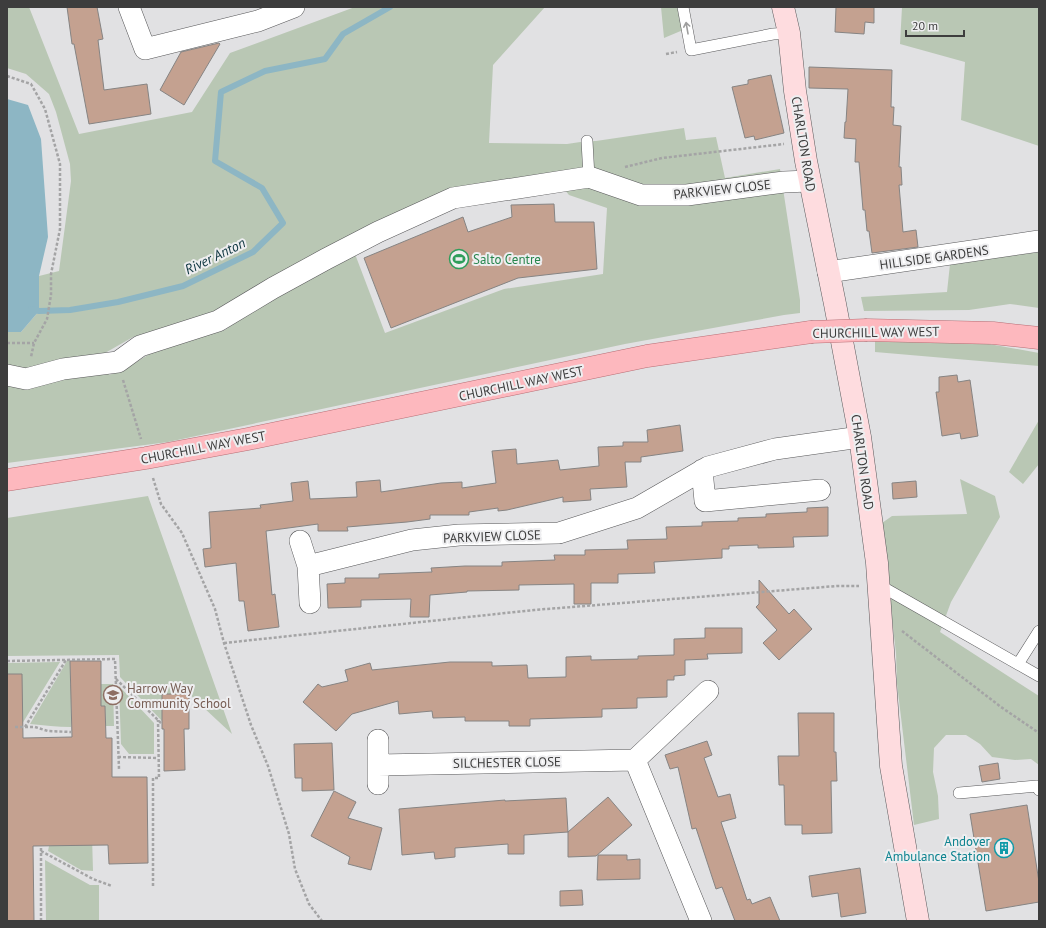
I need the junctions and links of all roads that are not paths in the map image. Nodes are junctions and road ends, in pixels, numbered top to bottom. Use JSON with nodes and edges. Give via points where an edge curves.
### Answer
{"nodes":[{"id":1,"x":129,"y":7,"type":"edge"},
{"id":2,"x":294,"y":7,"type":"edge"},
{"id":3,"x":683,"y":7,"type":"edge"},
{"id":4,"x":783,"y":7,"type":"edge"},
{"id":5,"x":789,"y":33,"type":"junction"},
{"id":6,"x":587,"y":141,"type":"dead end"},
{"id":7,"x":589,"y":177,"type":"junction"},
{"id":8,"x":809,"y":181,"type":"junction"},
{"id":9,"x":1039,"y":241,"type":"edge"},
{"id":10,"x":828,"y":272,"type":"junction"},
{"id":11,"x":1039,"y":338,"type":"edge"},
{"id":12,"x":7,"y":375,"type":"edge"},
{"id":13,"x":860,"y":437,"type":"junction"},
{"id":14,"x":702,"y":470,"type":"junction"},
{"id":15,"x":7,"y":480,"type":"edge"},
{"id":16,"x":820,"y":490,"type":"dead end"},
{"id":17,"x":300,"y":541,"type":"dead end"},
{"id":18,"x":308,"y":566,"type":"junction"},
{"id":19,"x":870,"y":586,"type":"junction"},
{"id":20,"x":310,"y":603,"type":"dead end"},
{"id":21,"x":1039,"y":630,"type":"edge"},
{"id":22,"x":1018,"y":664,"type":"junction"},
{"id":23,"x":1039,"y":676,"type":"edge"},
{"id":24,"x":708,"y":691,"type":"dead end"},
{"id":25,"x":378,"y":740,"type":"dead end"},
{"id":26,"x":636,"y":760,"type":"junction"},
{"id":27,"x":1039,"y":790,"type":"edge"},
{"id":28,"x":959,"y":793,"type":"dead end"},
{"id":29,"x":701,"y":921,"type":"edge"},
{"id":30,"x":918,"y":921,"type":"edge"}],
"edges":[{"from":1,"to":2,"type":"street","via":[[145,49],[258,21]]},
{"from":5,"to":3,"type":"lane","one_way":true,"via":[[691,50]]},
{"from":4,"to":5,"type":"street","name":"CHARLTON ROAD"},
{"from":5,"to":8,"type":"street","name":"CHARLTON ROAD"},
{"from":6,"to":7,"type":"lane"},
{"from":7,"to":8,"type":"street","name":"PARKVIEW CLOSE","via":[[641,195],[687,195]]},
{"from":7,"to":12,"type":"street","via":[[453,198],[371,235],[218,321],[140,346],[118,362],[63,369],[26,379]]},
{"from":8,"to":10,"type":"street","name":"CHARLTON ROAD"},
{"from":9,"to":10,"type":"street","name":"HILLSIDE GARDENS"},
{"from":10,"to":13,"type":"street","name":"CHARLTON ROAD"},
{"from":11,"to":15,"type":"main road","name":"CHURCHILL WAY WEST","bridge":true,"via":[[993,333],[867,330],[811,332],[647,356],[248,440]]},
{"from":13,"to":14,"type":"street","name":"PARKVIEW CLOSE","via":[[775,449]]},
{"from":13,"to":19,"type":"street","name":"CHARLTON ROAD"},
{"from":14,"to":16,"type":"street","via":[[705,502]]},
{"from":14,"to":18,"type":"street","name":"PARKVIEW CLOSE","via":[[637,508],[559,533],[459,535],[412,540]]},
{"from":17,"to":18,"type":"street"},
{"from":18,"to":20,"type":"street"},
{"from":19,"to":22,"type":"lane"},
{"from":19,"to":30,"type":"street","name":"CHARLTON ROAD","via":[[885,694],[891,766]]},
{"from":21,"to":22,"type":"lane"},
{"from":22,"to":23,"type":"lane"},
{"from":24,"to":26,"type":"street"},
{"from":25,"to":26,"type":"street","name":"SILCHESTER CLOSE","via":[[378,774]]},
{"from":26,"to":29,"type":"street"},
{"from":27,"to":28,"type":"lane","via":[[1037,786]]}]}
